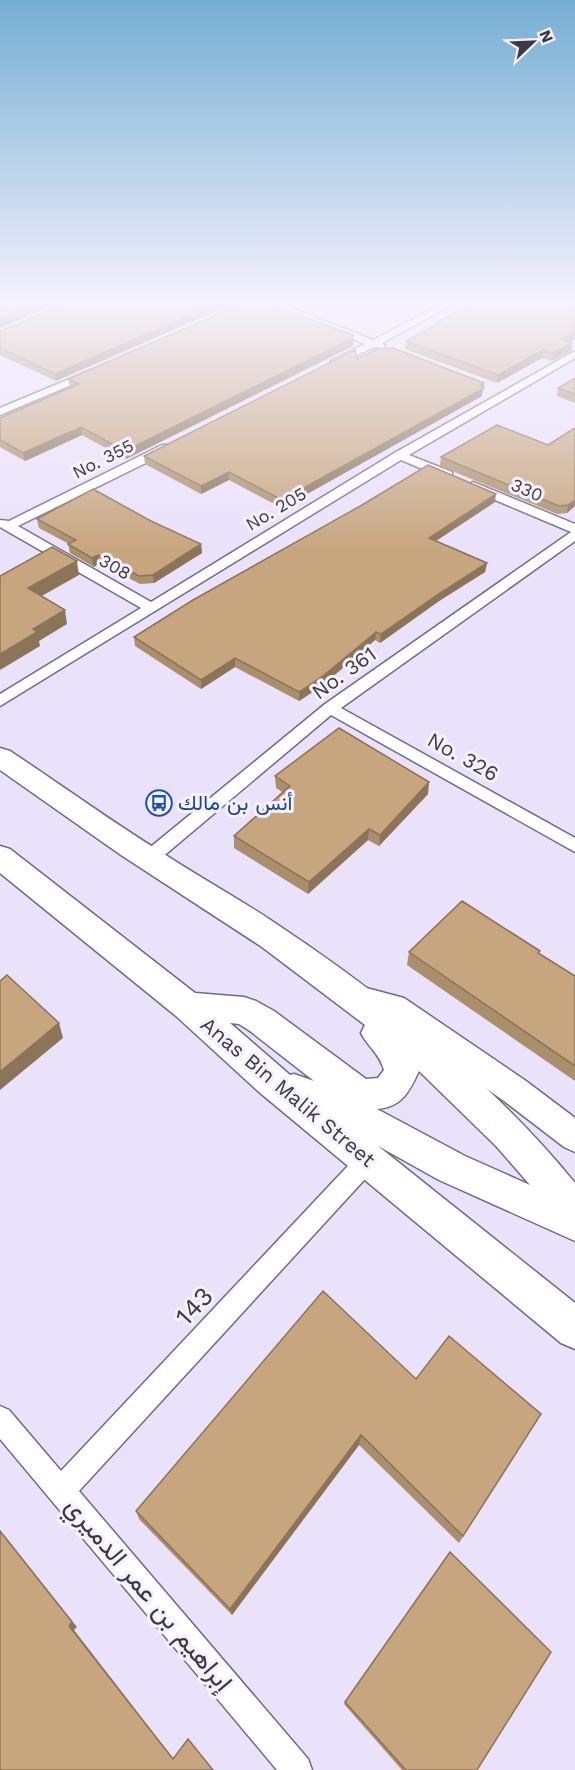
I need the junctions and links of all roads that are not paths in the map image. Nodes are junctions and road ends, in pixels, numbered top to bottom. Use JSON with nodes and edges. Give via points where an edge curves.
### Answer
{"nodes":[{"id":1,"x":59,"y":387,"type":"edge"},
{"id":2,"x":509,"y":387,"type":"edge"},
{"id":3,"x":0,"y":412,"type":"edge"},
{"id":4,"x":182,"y":440,"type":"edge"},
{"id":5,"x":400,"y":455,"type":"junction"},
{"id":6,"x":4,"y":524,"type":"edge"},
{"id":7,"x":575,"y":529,"type":"edge"},
{"id":8,"x":575,"y":535,"type":"edge"},
{"id":9,"x":149,"y":607,"type":"junction"},
{"id":10,"x":0,"y":700,"type":"edge"},
{"id":11,"x":330,"y":708,"type":"junction"},
{"id":12,"x":0,"y":757,"type":"edge"},
{"id":13,"x":575,"y":846,"type":"edge"},
{"id":14,"x":0,"y":857,"type":"edge"},
{"id":15,"x":148,"y":859,"type":"junction"},
{"id":16,"x":347,"y":993,"type":"junction"},
{"id":17,"x":188,"y":1006,"type":"junction"},
{"id":18,"x":271,"y":1081,"type":"junction"},
{"id":19,"x":575,"y":1137,"type":"edge"},
{"id":20,"x":368,"y":1160,"type":"junction"},
{"id":21,"x":575,"y":1212,"type":"edge"},
{"id":22,"x":575,"y":1223,"type":"edge"},
{"id":23,"x":575,"y":1329,"type":"edge"},
{"id":24,"x":0,"y":1419,"type":"edge"},
{"id":25,"x":62,"y":1490,"type":"junction"},
{"id":26,"x":297,"y":1770,"type":"edge"}],
"edges":[{"from":1,"to":3,"type":"street"},
{"from":2,"to":5,"type":"street","name":"No. 205"},
{"from":4,"to":6,"type":"street","name":"No. 355"},
{"from":5,"to":7,"type":"street","name":"330"},
{"from":5,"to":9,"type":"street","name":"No. 205"},
{"from":6,"to":9,"type":"street","name":"308"},
{"from":8,"to":11,"type":"street","name":"No. 361"},
{"from":9,"to":10,"type":"street","name":"No. 205"},
{"from":11,"to":13,"type":"street","name":"No. 326"},
{"from":11,"to":15,"type":"street","name":"No. 361"},
{"from":12,"to":15,"type":"main road"},
{"from":14,"to":17,"type":"main road","name":"Anas Bin Malik Street"},
{"from":15,"to":16,"type":"main road","via":[[272,937]]},
{"from":16,"to":17,"type":"main road","via":[[360,1018],[399,1057],[400,1079],[385,1093],[362,1095],[350,1089],[244,1011]]},
{"from":16,"to":19,"type":"main road","via":[[394,1007]]},
{"from":16,"to":21,"type":"main road","via":[[483,1106]]},
{"from":17,"to":18,"type":"main road","name":"Anas Bin Malik Street"},
{"from":18,"to":20,"type":"main road","name":"Anas Bin Malik Street"},
{"from":18,"to":22,"type":"main road","via":[[340,1107],[452,1168]]},
{"from":20,"to":23,"type":"main road","name":"Anas Bin Malik Street"},
{"from":20,"to":25,"type":"street","name":"143"},
{"from":24,"to":25,"type":"street","name":"إبراهيم بن عمر الدميري"},
{"from":25,"to":26,"type":"street","name":"إبراهيم بن عمر الدميري"}]}
